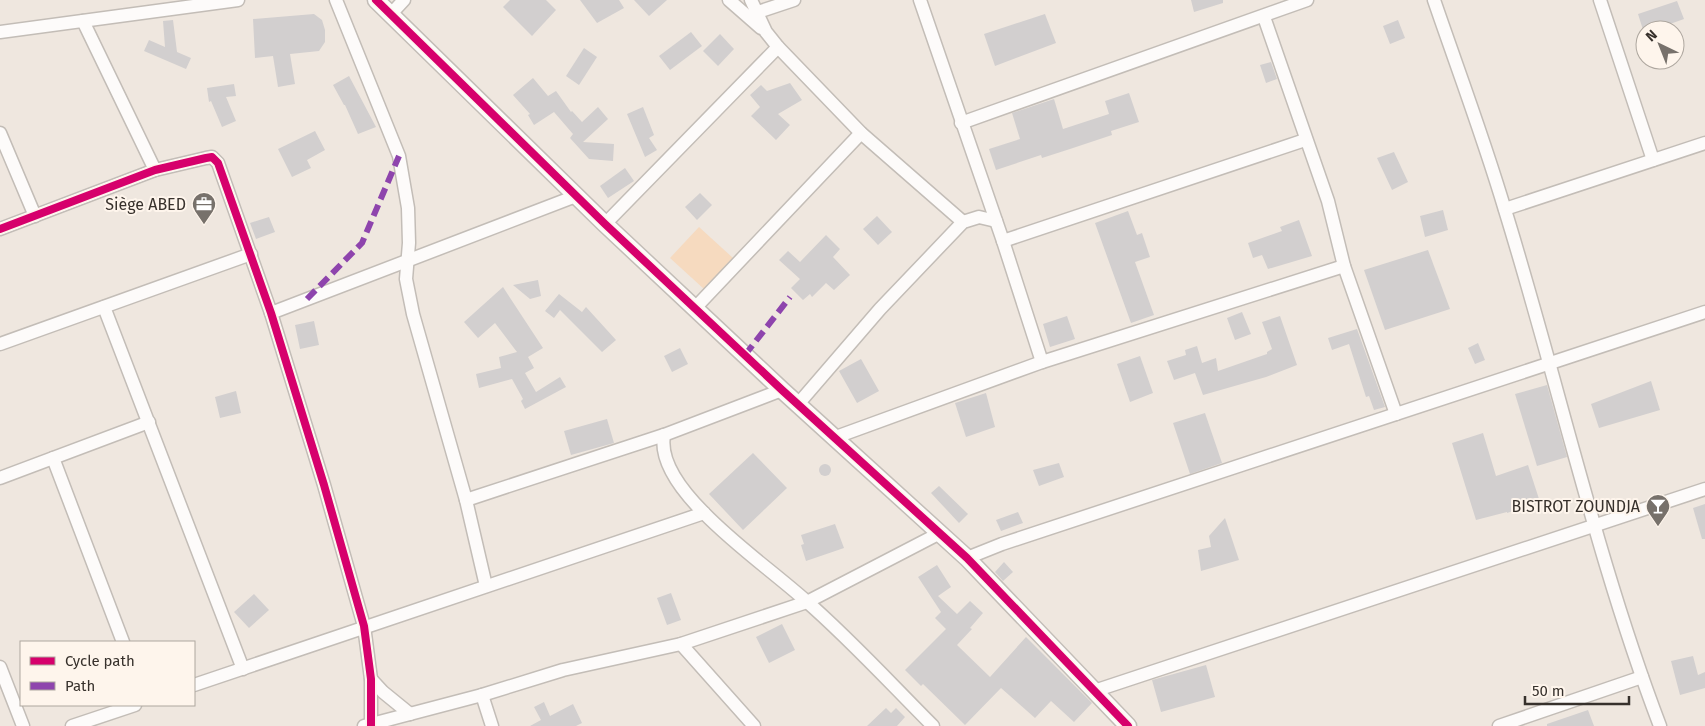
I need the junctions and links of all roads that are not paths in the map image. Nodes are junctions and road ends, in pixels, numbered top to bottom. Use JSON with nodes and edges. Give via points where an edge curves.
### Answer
{"nodes":[{"id":1,"x":238,"y":0,"type":"edge"},
{"id":2,"x":336,"y":0,"type":"edge"},
{"id":3,"x":376,"y":0,"type":"edge"},
{"id":4,"x":404,"y":0,"type":"edge"},
{"id":5,"x":729,"y":0,"type":"edge"},
{"id":6,"x":751,"y":0,"type":"edge"},
{"id":7,"x":794,"y":0,"type":"edge"},
{"id":8,"x":920,"y":0,"type":"edge"},
{"id":9,"x":1307,"y":0,"type":"edge"},
{"id":10,"x":1434,"y":0,"type":"edge"},
{"id":11,"x":1600,"y":0,"type":"edge"},
{"id":12,"x":755,"y":13,"type":"junction"},
{"id":13,"x":391,"y":14,"type":"junction"},
{"id":14,"x":1264,"y":17,"type":"junction"},
{"id":15,"x":83,"y":21,"type":"junction"},
{"id":16,"x":0,"y":32,"type":"edge"},
{"id":17,"x":766,"y":32,"type":"junction"},
{"id":18,"x":778,"y":46,"type":"junction"},
{"id":19,"x":961,"y":123,"type":"junction"},
{"id":20,"x":0,"y":133,"type":"edge"},
{"id":21,"x":861,"y":133,"type":"junction"},
{"id":22,"x":1305,"y":140,"type":"junction"},
{"id":23,"x":1705,"y":143,"type":"edge"},
{"id":24,"x":1653,"y":160,"type":"junction"},
{"id":25,"x":155,"y":170,"type":"junction"},
{"id":26,"x":576,"y":196,"type":"junction"},
{"id":27,"x":1505,"y":210,"type":"junction"},
{"id":28,"x":35,"y":216,"type":"junction"},
{"id":29,"x":996,"y":221,"type":"junction"},
{"id":30,"x":963,"y":222,"type":"junction"},
{"id":31,"x":605,"y":224,"type":"junction"},
{"id":32,"x":0,"y":229,"type":"edge"},
{"id":33,"x":1003,"y":241,"type":"junction"},
{"id":34,"x":251,"y":254,"type":"junction"},
{"id":35,"x":406,"y":263,"type":"junction"},
{"id":36,"x":1344,"y":266,"type":"junction"},
{"id":37,"x":104,"y":307,"type":"junction"},
{"id":38,"x":696,"y":307,"type":"junction"},
{"id":39,"x":1705,"y":312,"type":"edge"},
{"id":40,"x":272,"y":313,"type":"junction"},
{"id":41,"x":0,"y":344,"type":"edge"},
{"id":42,"x":1042,"y":362,"type":"junction"},
{"id":43,"x":1548,"y":363,"type":"junction"},
{"id":44,"x":782,"y":390,"type":"junction"},
{"id":45,"x":798,"y":403,"type":"junction"},
{"id":46,"x":1396,"y":414,"type":"junction"},
{"id":47,"x":148,"y":422,"type":"junction"},
{"id":48,"x":664,"y":435,"type":"junction"},
{"id":49,"x":836,"y":437,"type":"junction"},
{"id":50,"x":53,"y":458,"type":"junction"},
{"id":51,"x":0,"y":478,"type":"edge"},
{"id":52,"x":1705,"y":489,"type":"edge"},
{"id":53,"x":466,"y":500,"type":"junction"},
{"id":54,"x":704,"y":513,"type":"junction"},
{"id":55,"x":1595,"y":524,"type":"junction"},
{"id":56,"x":940,"y":532,"type":"junction"},
{"id":57,"x":967,"y":558,"type":"junction"},
{"id":58,"x":486,"y":586,"type":"junction"},
{"id":59,"x":807,"y":602,"type":"junction"},
{"id":60,"x":364,"y":626,"type":"junction"},
{"id":61,"x":123,"y":641,"type":"edge"},
{"id":62,"x":681,"y":644,"type":"junction"},
{"id":63,"x":0,"y":667,"type":"edge"},
{"id":64,"x":243,"y":668,"type":"junction"},
{"id":65,"x":1642,"y":677,"type":"junction"},
{"id":66,"x":371,"y":679,"type":"junction"},
{"id":67,"x":195,"y":685,"type":"edge"},
{"id":68,"x":1094,"y":691,"type":"junction"},
{"id":69,"x":482,"y":696,"type":"junction"},
{"id":70,"x":132,"y":706,"type":"edge"},
{"id":71,"x":410,"y":714,"type":"junction"},
{"id":72,"x":1517,"y":723,"type":"edge"},
{"id":73,"x":368,"y":725,"type":"edge"},
{"id":74,"x":23,"y":726,"type":"edge"},
{"id":75,"x":72,"y":726,"type":"edge"},
{"id":76,"x":492,"y":726,"type":"edge"},
{"id":77,"x":754,"y":726,"type":"edge"},
{"id":78,"x":933,"y":726,"type":"edge"},
{"id":79,"x":1128,"y":726,"type":"edge"},
{"id":80,"x":1499,"y":726,"type":"edge"},
{"id":81,"x":1660,"y":726,"type":"edge"}],
"edges":[{"from":1,"to":15,"type":"street"},
{"from":2,"to":35,"type":"street","via":[[399,156],[408,208]]},
{"from":3,"to":13,"type":"street"},
{"from":4,"to":13,"type":"street"},
{"from":5,"to":17,"type":"street"},
{"from":6,"to":12,"type":"street"},
{"from":7,"to":12,"type":"street"},
{"from":8,"to":19,"type":"street"},
{"from":9,"to":14,"type":"street"},
{"from":10,"to":27,"type":"street"},
{"from":11,"to":24,"type":"street"},
{"from":12,"to":17,"type":"street"},
{"from":13,"to":26,"type":"street"},
{"from":14,"to":19,"type":"street"},
{"from":14,"to":22,"type":"street"},
{"from":15,"to":16,"type":"street"},
{"from":15,"to":25,"type":"street"},
{"from":17,"to":18,"type":"street"},
{"from":18,"to":21,"type":"street"},
{"from":18,"to":31,"type":"street"},
{"from":19,"to":29,"type":"street"},
{"from":20,"to":28,"type":"street"},
{"from":21,"to":30,"type":"street"},
{"from":21,"to":38,"type":"street"},
{"from":22,"to":33,"type":"street"},
{"from":22,"to":36,"type":"street","via":[[1328,201]]},
{"from":23,"to":24,"type":"street"},
{"from":24,"to":27,"type":"street"},
{"from":25,"to":28,"type":"street"},
{"from":25,"to":34,"type":"street","via":[[212,157],[218,163]]},
{"from":26,"to":31,"type":"street"},
{"from":26,"to":35,"type":"street"},
{"from":27,"to":43,"type":"street"},
{"from":28,"to":32,"type":"street"},
{"from":29,"to":30,"type":"street","via":[[979,217]]},
{"from":29,"to":33,"type":"street"},
{"from":30,"to":45,"type":"street","via":[[880,309]]},
{"from":31,"to":38,"type":"street"},
{"from":33,"to":42,"type":"street"},
{"from":34,"to":37,"type":"street"},
{"from":34,"to":40,"type":"street"},
{"from":35,"to":40,"type":"street"},
{"from":35,"to":53,"type":"street","via":[[413,314]]},
{"from":36,"to":42,"type":"street"},
{"from":36,"to":46,"type":"street"},
{"from":37,"to":41,"type":"street"},
{"from":37,"to":47,"type":"street"},
{"from":38,"to":44,"type":"street"},
{"from":39,"to":43,"type":"street"},
{"from":40,"to":60,"type":"street"},
{"from":42,"to":49,"type":"street"},
{"from":43,"to":46,"type":"street"},
{"from":43,"to":55,"type":"street"},
{"from":44,"to":45,"type":"street"},
{"from":44,"to":48,"type":"street"},
{"from":45,"to":49,"type":"street"},
{"from":46,"to":57,"type":"street"},
{"from":47,"to":50,"type":"street"},
{"from":47,"to":64,"type":"street"},
{"from":48,"to":53,"type":"street"},
{"from":48,"to":54,"type":"street","via":[[662,444],[666,459],[685,491]]},
{"from":49,"to":56,"type":"street"},
{"from":50,"to":51,"type":"street"},
{"from":50,"to":61,"type":"street"},
{"from":52,"to":55,"type":"street"},
{"from":53,"to":58,"type":"street"},
{"from":54,"to":58,"type":"street"},
{"from":54,"to":59,"type":"street"},
{"from":55,"to":65,"type":"street"},
{"from":55,"to":68,"type":"street"},
{"from":56,"to":57,"type":"street"},
{"from":56,"to":59,"type":"street"},
{"from":57,"to":68,"type":"street"},
{"from":58,"to":60,"type":"street"},
{"from":59,"to":62,"type":"street"},
{"from":59,"to":78,"type":"street"},
{"from":60,"to":64,"type":"street"},
{"from":60,"to":66,"type":"street"},
{"from":62,"to":69,"type":"street","via":[[563,670]]},
{"from":62,"to":77,"type":"street"},
{"from":63,"to":74,"type":"street"},
{"from":64,"to":67,"type":"street"},
{"from":65,"to":72,"type":"street"},
{"from":65,"to":81,"type":"street"},
{"from":66,"to":71,"type":"street"},
{"from":66,"to":73,"type":"street"},
{"from":68,"to":79,"type":"street"},
{"from":69,"to":71,"type":"street"},
{"from":69,"to":76,"type":"street"},
{"from":70,"to":75,"type":"street"},
{"from":71,"to":73,"type":"street"},
{"from":72,"to":80,"type":"street"}]}
